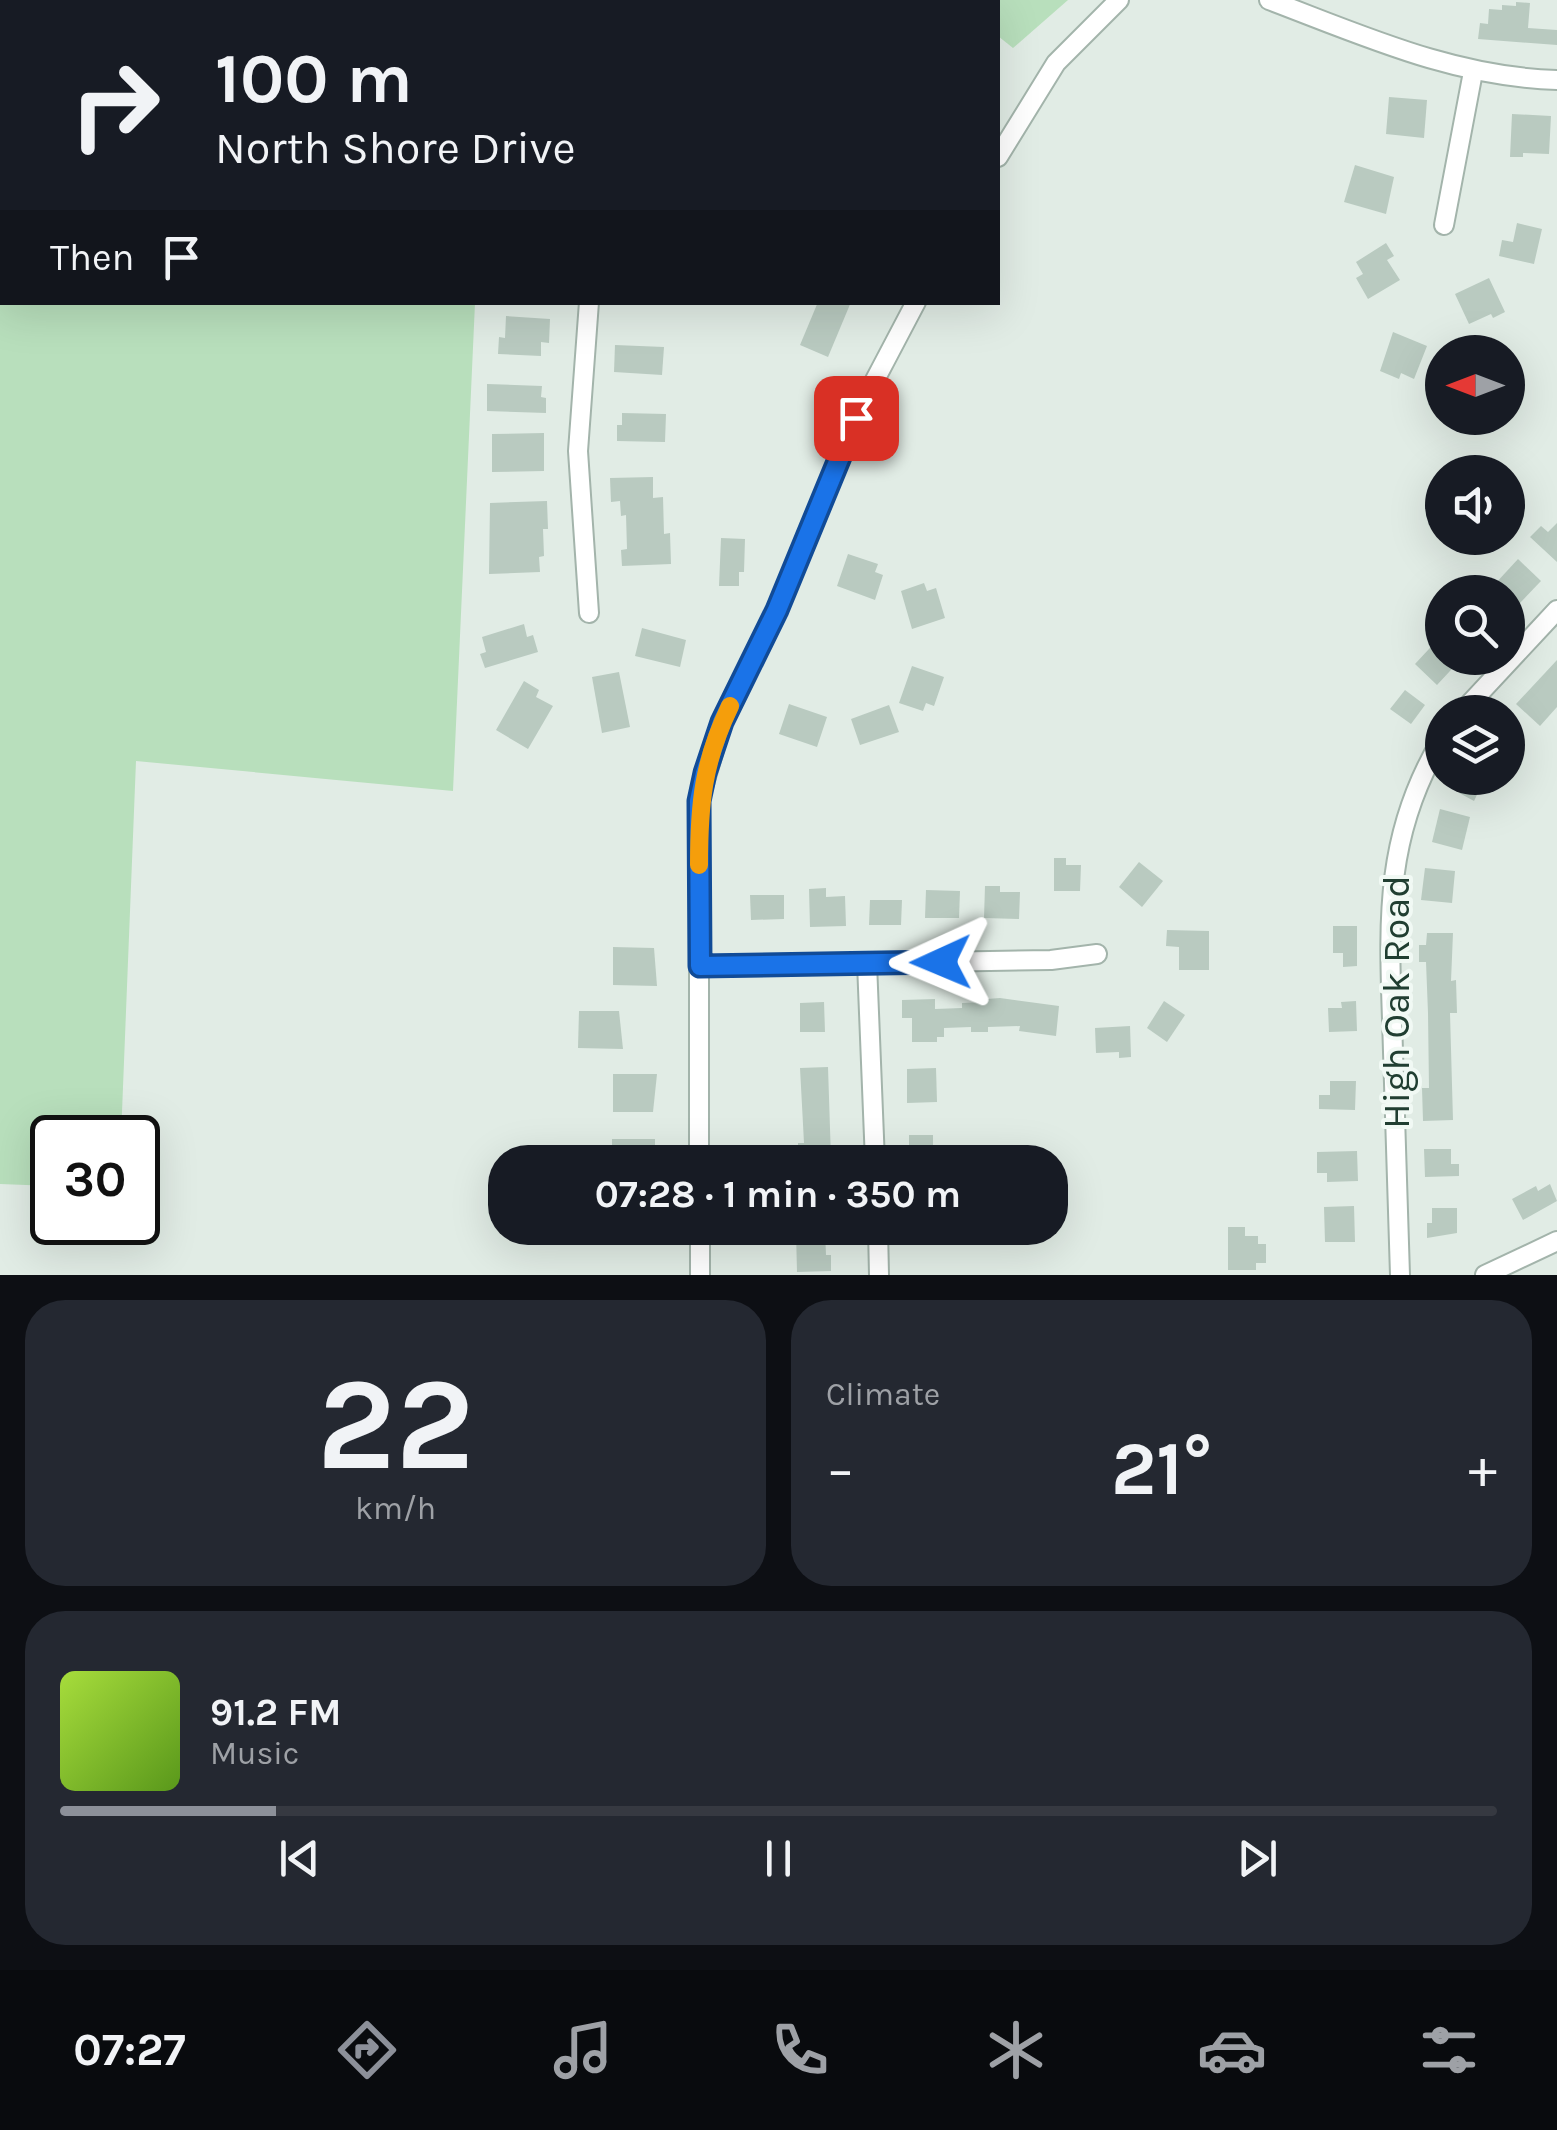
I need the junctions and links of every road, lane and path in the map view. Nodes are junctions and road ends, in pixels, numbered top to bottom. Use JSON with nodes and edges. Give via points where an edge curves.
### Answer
{"nodes":[{"id":1,"x":1119,"y":0,"type":"edge"},
{"id":2,"x":1269,"y":0,"type":"edge"},
{"id":3,"x":1473,"y":72,"type":"junction"},
{"id":4,"x":1557,"y":80,"type":"edge"},
{"id":5,"x":1000,"y":154,"type":"edge"},
{"id":6,"x":1444,"y":225,"type":"dead end"},
{"id":7,"x":588,"y":305,"type":"edge"},
{"id":8,"x":914,"y":305,"type":"edge"},
{"id":9,"x":1557,"y":610,"type":"edge"},
{"id":10,"x":589,"y":613,"type":"dead end"},
{"id":11,"x":1478,"y":695,"type":"edge"},
{"id":12,"x":1425,"y":771,"type":"edge"},
{"id":13,"x":1097,"y":954,"type":"dead end"},
{"id":14,"x":867,"y":963,"type":"junction"},
{"id":15,"x":700,"y":966,"type":"junction"},
{"id":16,"x":700,"y":1145,"type":"edge"},
{"id":17,"x":874,"y":1145,"type":"edge"},
{"id":18,"x":1557,"y":1240,"type":"edge"},
{"id":19,"x":700,"y":1245,"type":"edge"},
{"id":20,"x":879,"y":1245,"type":"edge"},
{"id":21,"x":700,"y":1275,"type":"edge"},
{"id":22,"x":880,"y":1275,"type":"edge"},
{"id":23,"x":1400,"y":1275,"type":"edge"},
{"id":24,"x":1486,"y":1275,"type":"edge"}],
"edges":[{"from":1,"to":5,"type":"street","via":[[1056,63]]},
{"from":2,"to":3,"type":"street"},
{"from":3,"to":4,"type":"street"},
{"from":3,"to":6,"type":"street"},
{"from":7,"to":10,"type":"street","via":[[578,451]]},
{"from":8,"to":15,"type":"street","via":[[856,418],[705,773],[699,801]]},
{"from":9,"to":11,"type":"street"},
{"from":12,"to":23,"type":"street","name":"High Oak Road","via":[[1404,823],[1389,907]]},
{"from":13,"to":14,"type":"street"},
{"from":14,"to":15,"type":"street"},
{"from":14,"to":17,"type":"street"},
{"from":15,"to":16,"type":"street"},
{"from":18,"to":24,"type":"street"},
{"from":19,"to":21,"type":"street"},
{"from":20,"to":22,"type":"street"}]}
